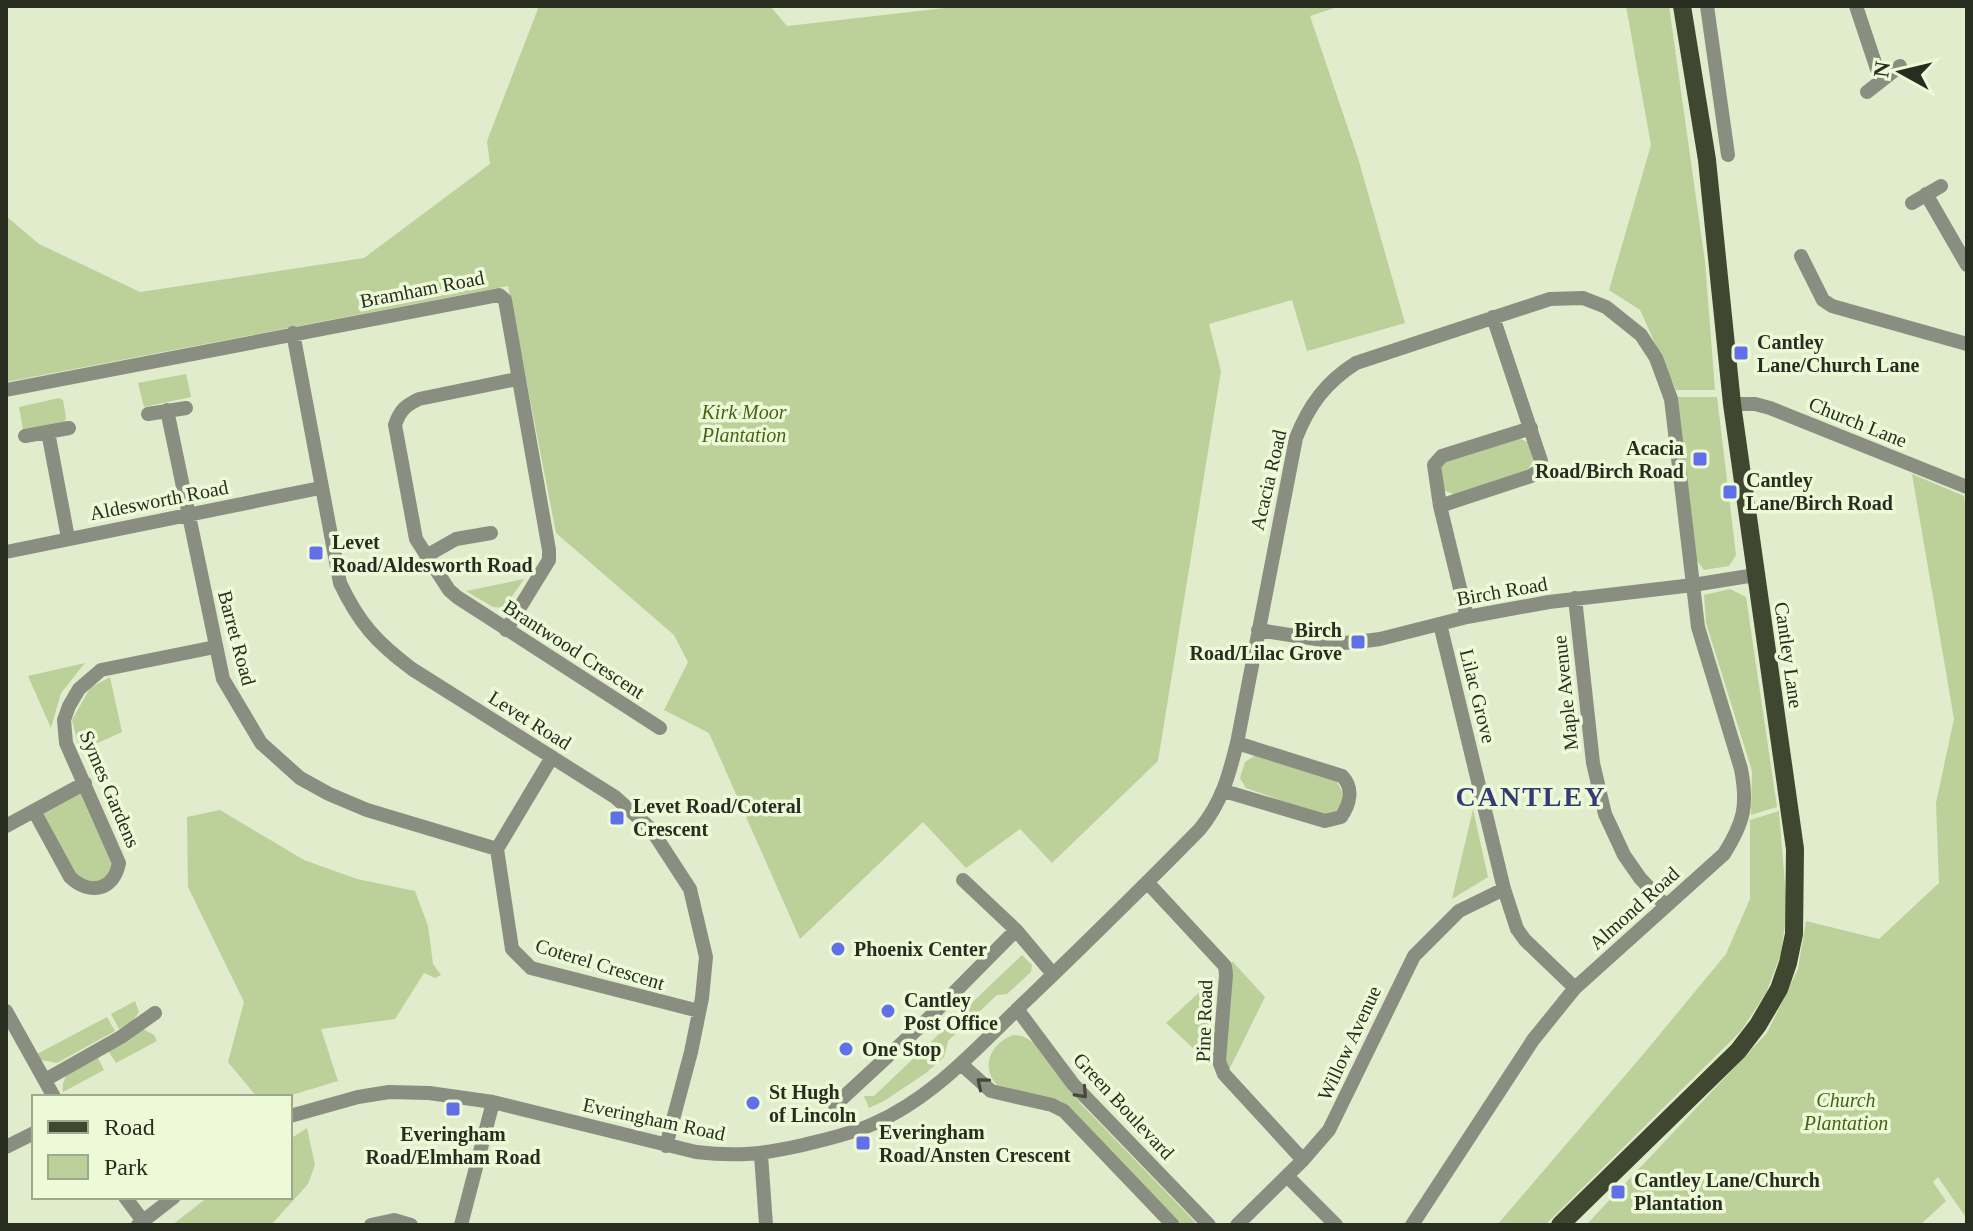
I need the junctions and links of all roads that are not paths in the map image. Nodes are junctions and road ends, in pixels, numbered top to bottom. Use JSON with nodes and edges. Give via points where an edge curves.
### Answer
{"nodes":[{"id":1,"x":1682,"y":6,"type":"edge"},
{"id":2,"x":1707,"y":6,"type":"edge"},
{"id":3,"x":1856,"y":6,"type":"edge"},
{"id":4,"x":1900,"y":66,"type":"dead end"},
{"id":5,"x":1881,"y":81,"type":"junction"},
{"id":6,"x":1867,"y":92,"type":"dead end"},
{"id":7,"x":1728,"y":155,"type":"dead end"},
{"id":8,"x":1941,"y":186,"type":"dead end"},
{"id":9,"x":1926,"y":194,"type":"junction"},
{"id":10,"x":1912,"y":203,"type":"dead end"},
{"id":11,"x":1801,"y":256,"type":"dead end"},
{"id":12,"x":1967,"y":265,"type":"edge"},
{"id":13,"x":1493,"y":317,"type":"junction"},
{"id":14,"x":293,"y":333,"type":"junction"},
{"id":15,"x":1967,"y":344,"type":"edge"},
{"id":16,"x":517,"y":379,"type":"junction"},
{"id":17,"x":6,"y":390,"type":"edge"},
{"id":18,"x":1732,"y":404,"type":"junction"},
{"id":19,"x":186,"y":408,"type":"dead end"},
{"id":20,"x":167,"y":410,"type":"junction"},
{"id":21,"x":148,"y":414,"type":"dead end"},
{"id":22,"x":69,"y":428,"type":"dead end"},
{"id":23,"x":1531,"y":428,"type":"junction"},
{"id":24,"x":48,"y":432,"type":"junction"},
{"id":25,"x":25,"y":436,"type":"dead end"},
{"id":26,"x":1967,"y":487,"type":"edge"},
{"id":27,"x":320,"y":488,"type":"junction"},
{"id":28,"x":1440,"y":506,"type":"junction"},
{"id":29,"x":187,"y":514,"type":"junction"},
{"id":30,"x":491,"y":533,"type":"dead end"},
{"id":31,"x":68,"y":538,"type":"junction"},
{"id":32,"x":6,"y":552,"type":"edge"},
{"id":33,"x":426,"y":556,"type":"junction"},
{"id":34,"x":1755,"y":575,"type":"junction"},
{"id":35,"x":1693,"y":585,"type":"junction"},
{"id":36,"x":1575,"y":598,"type":"junction"},
{"id":37,"x":1467,"y":617,"type":"junction"},
{"id":38,"x":1440,"y":624,"type":"junction"},
{"id":39,"x":506,"y":630,"type":"junction"},
{"id":40,"x":1258,"y":630,"type":"junction"},
{"id":41,"x":215,"y":647,"type":"junction"},
{"id":42,"x":660,"y":728,"type":"dead end"},
{"id":43,"x":1237,"y":743,"type":"junction"},
{"id":44,"x":552,"y":757,"type":"junction"},
{"id":45,"x":85,"y":783,"type":"junction"},
{"id":46,"x":1224,"y":791,"type":"junction"},
{"id":47,"x":34,"y":811,"type":"junction"},
{"id":48,"x":6,"y":826,"type":"edge"},
{"id":49,"x":497,"y":849,"type":"junction"},
{"id":50,"x":963,"y":880,"type":"dead end"},
{"id":51,"x":1147,"y":882,"type":"junction"},
{"id":52,"x":1504,"y":889,"type":"junction"},
{"id":53,"x":1666,"y":906,"type":"junction"},
{"id":54,"x":1016,"y":930,"type":"junction"},
{"id":55,"x":1053,"y":974,"type":"junction"},
{"id":56,"x":1575,"y":988,"type":"junction"},
{"id":57,"x":1017,"y":1009,"type":"junction"},
{"id":58,"x":699,"y":1011,"type":"junction"},
{"id":59,"x":155,"y":1013,"type":"dead end"},
{"id":60,"x":7,"y":1015,"type":"edge"},
{"id":61,"x":961,"y":1064,"type":"junction"},
{"id":62,"x":45,"y":1080,"type":"junction"},
{"id":63,"x":53,"y":1095,"type":"edge"},
{"id":64,"x":493,"y":1102,"type":"junction"},
{"id":65,"x":835,"y":1105,"type":"dead end"},
{"id":66,"x":292,"y":1115,"type":"edge"},
{"id":67,"x":32,"y":1134,"type":"edge"},
{"id":68,"x":666,"y":1146,"type":"junction"},
{"id":69,"x":6,"y":1147,"type":"edge"},
{"id":70,"x":761,"y":1155,"type":"junction"},
{"id":71,"x":1303,"y":1160,"type":"junction"},
{"id":72,"x":1287,"y":1176,"type":"junction"},
{"id":73,"x":126,"y":1199,"type":"edge"},
{"id":74,"x":171,"y":1199,"type":"edge"},
{"id":75,"x":140,"y":1223,"type":"edge"},
{"id":76,"x":371,"y":1225,"type":"edge"},
{"id":77,"x":411,"y":1225,"type":"edge"},
{"id":78,"x":461,"y":1225,"type":"edge"},
{"id":79,"x":766,"y":1225,"type":"edge"},
{"id":80,"x":1173,"y":1225,"type":"edge"},
{"id":81,"x":1208,"y":1225,"type":"edge"},
{"id":82,"x":1237,"y":1225,"type":"edge"},
{"id":83,"x":1336,"y":1225,"type":"edge"},
{"id":84,"x":1412,"y":1225,"type":"edge"},
{"id":85,"x":1560,"y":1225,"type":"edge"}],
"edges":[{"from":1,"to":18,"type":"main road","name":"Cantley Lane","via":[[1707,160]]},
{"from":2,"to":7,"type":"street"},
{"from":3,"to":5,"type":"street"},
{"from":4,"to":5,"type":"street"},
{"from":5,"to":6,"type":"street"},
{"from":8,"to":9,"type":"street"},
{"from":9,"to":10,"type":"street"},
{"from":9,"to":12,"type":"street"},
{"from":11,"to":15,"type":"street","via":[[1823,300],[1832,306]]},
{"from":13,"to":23,"type":"street"},
{"from":13,"to":35,"type":"street","name":"Acacia Road","via":[[1550,299],[1583,298],[1621,317],[1641,335],[1671,399]]},
{"from":13,"to":40,"type":"street","name":"Acacia Road","via":[[1356,363],[1322,391],[1296,438]]},
{"from":14,"to":16,"type":"street","name":"Bramham Road","via":[[499,295],[505,300]]},
{"from":14,"to":17,"type":"street","name":"Bramham Road"},
{"from":14,"to":27,"type":"street","name":"Levet Road"},
{"from":16,"to":33,"type":"street","name":"Brantwood Crescent","via":[[419,399],[398,414],[395,425],[416,539]]},
{"from":16,"to":39,"type":"street","name":"Bramham Road","via":[[549,560]]},
{"from":18,"to":26,"type":"street","name":"Church Lane","via":[[1770,408]]},
{"from":18,"to":34,"type":"main road","name":"Cantley Lane"},
{"from":19,"to":20,"type":"street"},
{"from":20,"to":21,"type":"street"},
{"from":20,"to":29,"type":"street","name":"Barret Road"},
{"from":22,"to":24,"type":"street"},
{"from":23,"to":28,"type":"street","via":[[1437,459],[1433,474]]},
{"from":23,"to":28,"type":"street","via":[[1541,461],[1538,471]]},
{"from":24,"to":25,"type":"street"},
{"from":24,"to":31,"type":"street"},
{"from":27,"to":29,"type":"street","name":"Aldesworth Road"},
{"from":27,"to":44,"type":"street","name":"Levet Road","via":[[340,583],[369,633],[412,669]]},
{"from":28,"to":37,"type":"street"},
{"from":29,"to":31,"type":"street","name":"Aldesworth Road"},
{"from":29,"to":41,"type":"street","name":"Barret Road"},
{"from":30,"to":33,"type":"street","via":[[456,539]]},
{"from":31,"to":32,"type":"street","name":"Aldesworth Road"},
{"from":33,"to":39,"type":"street","name":"Brantwood Crescent","via":[[449,590]]},
{"from":34,"to":35,"type":"street","name":"Birch Road"},
{"from":34,"to":85,"type":"main road","name":"Cantley Lane","via":[[1795,849],[1794,934],[1788,963],[1779,989],[1738,1051]]},
{"from":35,"to":36,"type":"street","name":"Birch Road"},
{"from":35,"to":53,"type":"street","name":"Almond Road","via":[[1698,627],[1741,769],[1744,814],[1724,854]]},
{"from":36,"to":37,"type":"street","name":"Birch Road"},
{"from":36,"to":53,"type":"street","name":"Maple Avenue","via":[[1602,803],[1624,855]]},
{"from":37,"to":38,"type":"street","name":"Birch Road"},
{"from":38,"to":40,"type":"street","name":"Birch Road","via":[[1342,643]]},
{"from":38,"to":52,"type":"street","name":"Lilac Grove"},
{"from":39,"to":42,"type":"street","name":"Brantwood Crescent"},
{"from":40,"to":43,"type":"street","name":"Acacia Road"},
{"from":41,"to":45,"type":"street","name":"Symes Gardens","via":[[101,670],[89,677],[64,720],[66,743]]},
{"from":41,"to":49,"type":"street","name":"Barret Road","via":[[223,679],[251,730],[300,778],[367,810]]},
{"from":43,"to":46,"type":"street","name":"Acacia Road"},
{"from":43,"to":46,"type":"street","via":[[1342,776],[1350,792],[1341,817],[1325,821]]},
{"from":44,"to":49,"type":"street"},
{"from":44,"to":58,"type":"street","name":"Levet Road","via":[[615,797],[651,829],[690,889],[706,957]]},
{"from":45,"to":47,"type":"street"},
{"from":45,"to":47,"type":"street","name":"Symes Gardens","via":[[119,863],[110,882],[88,888],[70,877]]},
{"from":46,"to":51,"type":"street","name":"Acacia Road","via":[[1200,829]]},
{"from":47,"to":48,"type":"street"},
{"from":49,"to":58,"type":"street","name":"Coterel Crescent","via":[[510,942],[522,962]]},
{"from":50,"to":54,"type":"street"},
{"from":51,"to":55,"type":"street","name":"Acacia Road"},
{"from":51,"to":71,"type":"street","name":"Pine Road","via":[[1225,966],[1219,1061],[1224,1074]]},
{"from":52,"to":56,"type":"street","name":"Lilac Grove","via":[[1517,929]]},
{"from":52,"to":71,"type":"street","name":"Willow Avenue","via":[[1459,911],[1414,956],[1329,1130]]},
{"from":53,"to":56,"type":"street","name":"Almond Road"},
{"from":54,"to":55,"type":"street"},
{"from":54,"to":65,"type":"street"},
{"from":55,"to":57,"type":"street","name":"Acacia Road"},
{"from":56,"to":84,"type":"street","name":"Almond Road","via":[[1533,1040]]},
{"from":57,"to":61,"type":"street","name":"Everingham Road"},
{"from":57,"to":81,"type":"street","name":"Green Boulevard","one_way":true,"via":[[1073,1084]]},
{"from":58,"to":68,"type":"street","name":"Levet Road"},
{"from":59,"to":62,"type":"street"},
{"from":60,"to":62,"type":"street"},
{"from":61,"to":70,"type":"street","name":"Everingham Road","via":[[909,1105],[876,1123]]},
{"from":80,"to":61,"type":"street","one_way":true,"via":[[1064,1111],[991,1091]]},
{"from":62,"to":63,"type":"street"},
{"from":64,"to":66,"type":"street","name":"Everingham Road","via":[[389,1092]]},
{"from":64,"to":68,"type":"street","name":"Everingham Road"},
{"from":64,"to":78,"type":"street"},
{"from":67,"to":69,"type":"street"},
{"from":68,"to":70,"type":"street","name":"Everingham Road"},
{"from":70,"to":79,"type":"street"},
{"from":71,"to":72,"type":"street","name":"Willow Avenue"},
{"from":72,"to":82,"type":"street","name":"Willow Avenue"},
{"from":72,"to":83,"type":"street"},
{"from":73,"to":75,"type":"street"},
{"from":74,"to":75,"type":"street"},
{"from":76,"to":77,"type":"street","via":[[394,1220]]}]}
